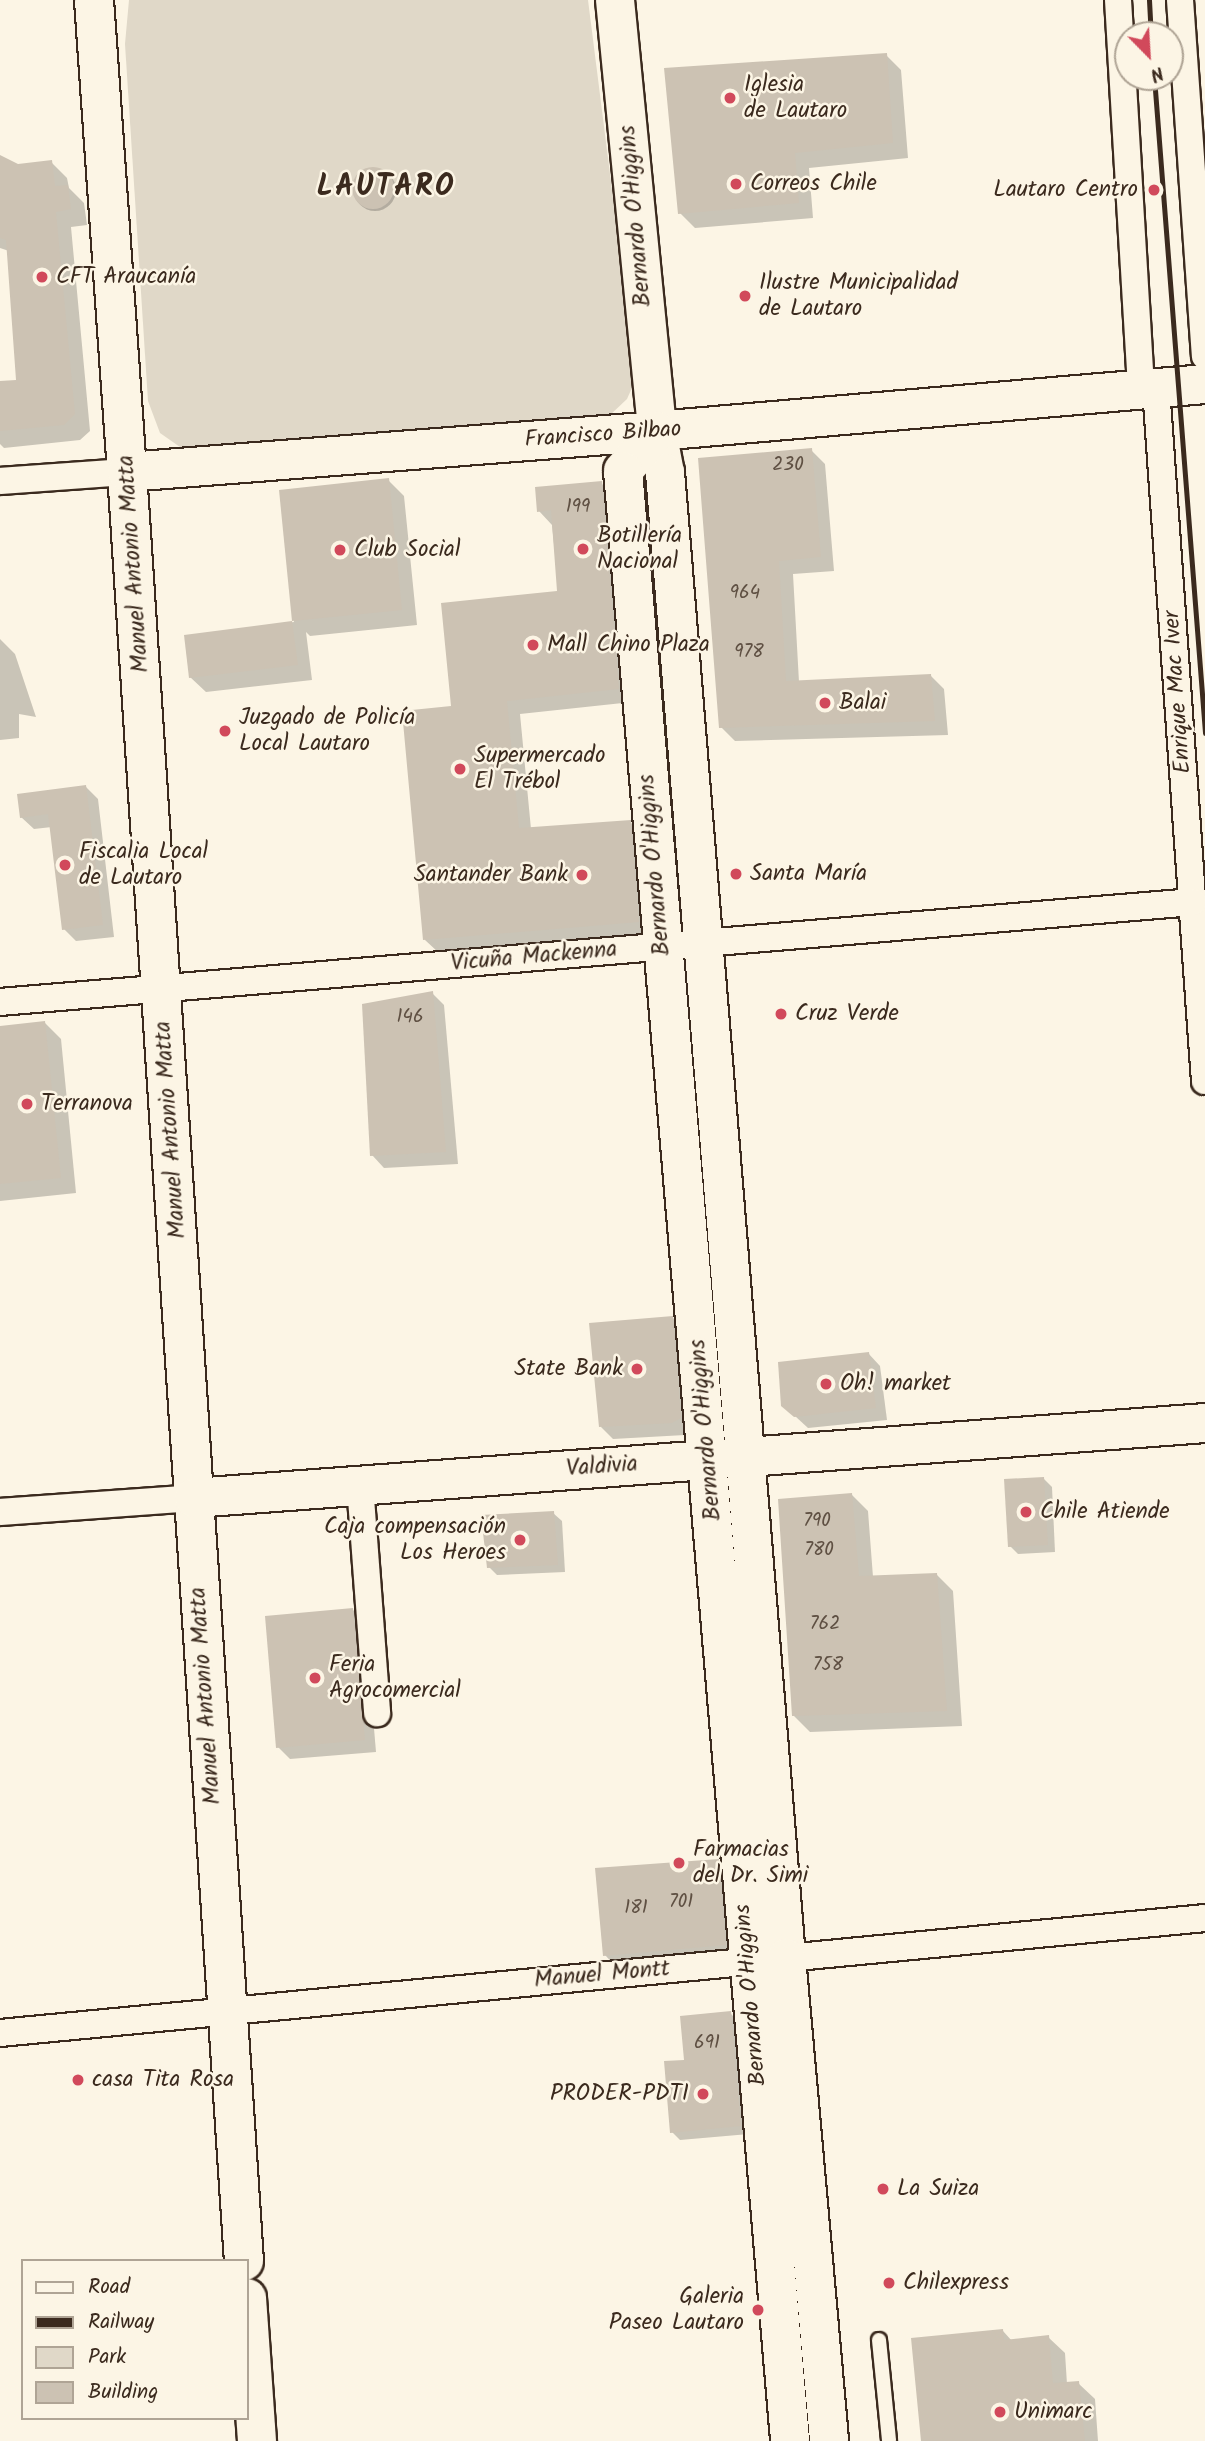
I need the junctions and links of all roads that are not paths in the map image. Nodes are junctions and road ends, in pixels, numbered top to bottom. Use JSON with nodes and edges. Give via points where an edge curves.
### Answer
{"nodes":[{"id":1,"x":94,"y":0,"type":"edge"},
{"id":2,"x":615,"y":0,"type":"edge"},
{"id":3,"x":1118,"y":0,"type":"edge"},
{"id":4,"x":1180,"y":0,"type":"edge"},
{"id":5,"x":1205,"y":355,"type":"edge"},
{"id":6,"x":1205,"y":384,"type":"edge"},
{"id":7,"x":1148,"y":388,"type":"junction"},
{"id":8,"x":657,"y":432,"type":"junction"},
{"id":9,"x":127,"y":472,"type":"junction"},
{"id":10,"x":0,"y":481,"type":"edge"},
{"id":11,"x":1193,"y":902,"type":"junction"},
{"id":12,"x":705,"y":943,"type":"junction"},
{"id":13,"x":662,"y":946,"type":"junction"},
{"id":14,"x":162,"y":989,"type":"junction"},
{"id":15,"x":0,"y":1002,"type":"edge"},
{"id":16,"x":1205,"y":1081,"type":"edge"},
{"id":17,"x":1205,"y":1423,"type":"edge"},
{"id":18,"x":727,"y":1458,"type":"junction"},
{"id":19,"x":360,"y":1485,"type":"junction"},
{"id":20,"x":194,"y":1498,"type":"junction"},
{"id":21,"x":0,"y":1512,"type":"edge"},
{"id":22,"x":377,"y":1713,"type":"dead end"},
{"id":23,"x":1205,"y":1919,"type":"edge"},
{"id":24,"x":786,"y":1958,"type":"junction"},
{"id":25,"x":748,"y":1962,"type":"junction"},
{"id":26,"x":226,"y":2011,"type":"junction"},
{"id":27,"x":0,"y":2033,"type":"edge"},
{"id":28,"x":244,"y":2259,"type":"edge"},
{"id":29,"x":248,"y":2312,"type":"edge"},
{"id":30,"x":879,"y":2340,"type":"dead end"},
{"id":31,"x":257,"y":2441,"type":"edge"},
{"id":32,"x":790,"y":2441,"type":"edge"},
{"id":33,"x":829,"y":2441,"type":"edge"},
{"id":34,"x":889,"y":2441,"type":"edge"}],
"edges":[{"from":1,"to":9,"type":"main road","name":"Manuel Antonio Matta"},
{"from":2,"to":8,"type":"main road","name":"Bernardo O'Higgins"},
{"from":3,"to":7,"type":"street","name":"Enrique Mac Iver"},
{"from":4,"to":5,"type":"street"},
{"from":6,"to":7,"type":"main road","name":"Francisco Bilbao"},
{"from":7,"to":8,"type":"main road","name":"Francisco Bilbao"},
{"from":7,"to":11,"type":"street","name":"Enrique Mac Iver"},
{"from":8,"to":9,"type":"main road","name":"Francisco Bilbao"},
{"from":8,"to":12,"type":"main road","name":"Bernardo O'Higgins","via":[[665,472]]},
{"from":8,"to":13,"type":"main road","name":"Bernardo O'Higgins","via":[[623,471]]},
{"from":9,"to":10,"type":"street","name":"Francisco Bilbao"},
{"from":9,"to":14,"type":"main road","name":"Manuel Antonio Matta"},
{"from":11,"to":12,"type":"street","name":"Vicuña Mackenna"},
{"from":11,"to":16,"type":"street","name":"Enrique Mac Iver"},
{"from":12,"to":13,"type":"street","name":"Vicuña Mackenna"},
{"from":12,"to":18,"type":"main road","name":"Bernardo O'Higgins"},
{"from":13,"to":14,"type":"street","name":"Vicuña Mackenna"},
{"from":13,"to":18,"type":"main road","name":"Bernardo O'Higgins"},
{"from":14,"to":15,"type":"street","name":"Vicuña Mackenna"},
{"from":14,"to":20,"type":"main road","name":"Manuel Antonio Matta"},
{"from":17,"to":18,"type":"main road","name":"Valdivia"},
{"from":18,"to":19,"type":"main road","name":"Valdivia"},
{"from":18,"to":24,"type":"main road","name":"Bernardo O'Higgins"},
{"from":18,"to":25,"type":"main road","name":"Bernardo O'Higgins"},
{"from":19,"to":20,"type":"main road","name":"Valdivia"},
{"from":19,"to":22,"type":"street"},
{"from":20,"to":21,"type":"street","name":"Valdivia"},
{"from":20,"to":26,"type":"main road","name":"Manuel Antonio Matta"},
{"from":23,"to":24,"type":"street","name":"Manuel Montt"},
{"from":24,"to":25,"type":"street","name":"Manuel Montt"},
{"from":24,"to":33,"type":"main road","name":"Bernardo O'Higgins"},
{"from":25,"to":26,"type":"street","name":"Manuel Montt"},
{"from":25,"to":32,"type":"main road","name":"Bernardo O'Higgins"},
{"from":26,"to":27,"type":"street","name":"Manuel Montt"},
{"from":26,"to":28,"type":"main road","name":"Manuel Antonio Matta"},
{"from":29,"to":31,"type":"main road"},
{"from":30,"to":34,"type":"lane"}]}
